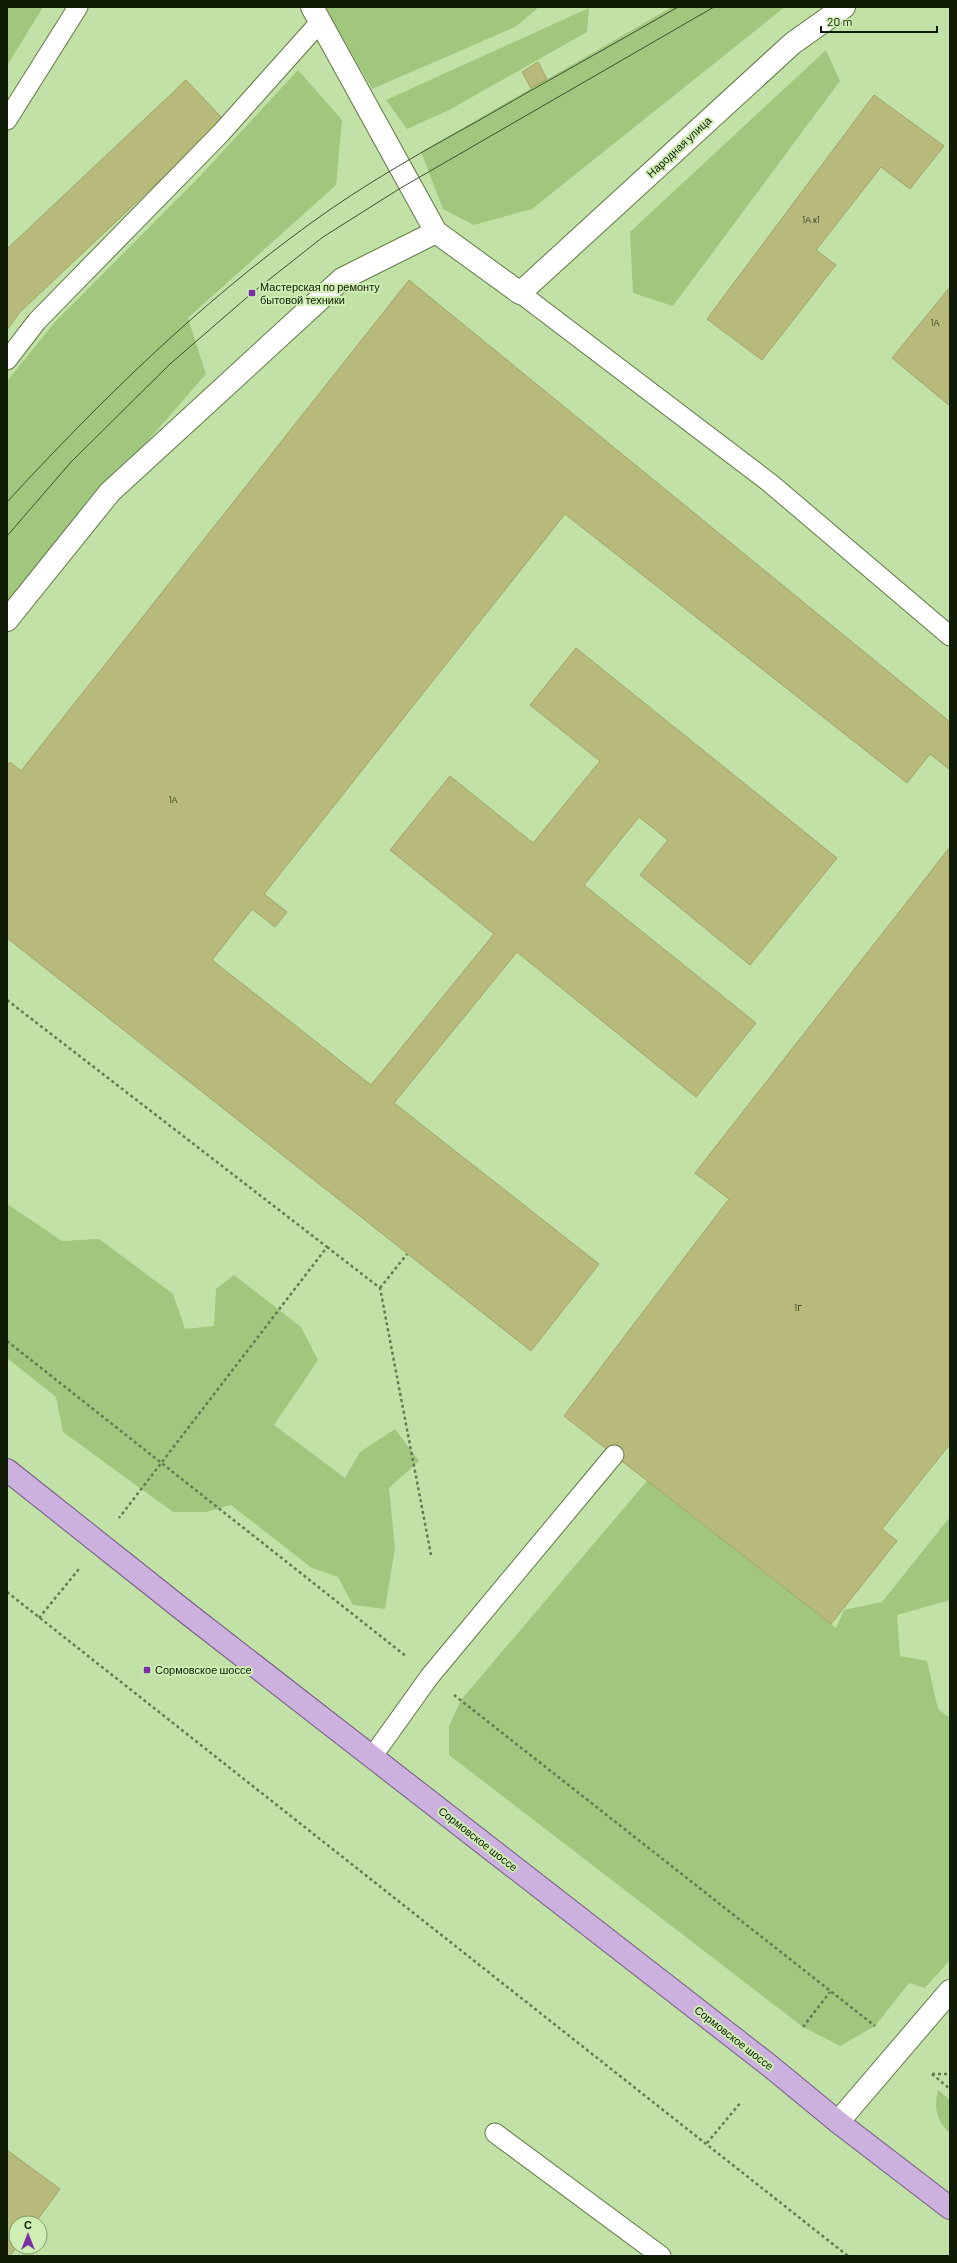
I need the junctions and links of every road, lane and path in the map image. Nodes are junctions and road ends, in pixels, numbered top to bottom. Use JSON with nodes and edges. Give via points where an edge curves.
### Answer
{"nodes":[{"id":1,"x":78,"y":7,"type":"edge"},
{"id":2,"x":844,"y":7,"type":"edge"},
{"id":3,"x":317,"y":14,"type":"edge"},
{"id":4,"x":7,"y":120,"type":"edge"},
{"id":5,"x":436,"y":232,"type":"junction"},
{"id":6,"x":520,"y":293,"type":"junction"},
{"id":7,"x":7,"y":360,"type":"edge"},
{"id":8,"x":7,"y":620,"type":"edge"},
{"id":9,"x":950,"y":636,"type":"edge"},
{"id":10,"x":7,"y":1000,"type":"edge"},
{"id":11,"x":327,"y":1247,"type":"junction"},
{"id":12,"x":407,"y":1254,"type":"dead end"},
{"id":13,"x":380,"y":1288,"type":"junction"},
{"id":14,"x":614,"y":1455,"type":"dead end"},
{"id":15,"x":161,"y":1465,"type":"dead end"},
{"id":16,"x":7,"y":1470,"type":"edge"},
{"id":17,"x":431,"y":1555,"type":"dead end"},
{"id":18,"x":7,"y":1592,"type":"edge"},
{"id":19,"x":372,"y":1757,"type":"junction"},
{"id":20,"x":950,"y":1991,"type":"edge"},
{"id":21,"x":830,"y":1992,"type":"dead end"},
{"id":22,"x":803,"y":2027,"type":"dead end"},
{"id":23,"x":950,"y":2074,"type":"edge"},
{"id":24,"x":950,"y":2089,"type":"edge"},
{"id":25,"x":741,"y":2102,"type":"dead end"},
{"id":26,"x":838,"y":2122,"type":"junction"},
{"id":27,"x":495,"y":2132,"type":"dead end"},
{"id":28,"x":707,"y":2144,"type":"junction"},
{"id":29,"x":950,"y":2208,"type":"edge"},
{"id":30,"x":661,"y":2256,"type":"edge"},
{"id":31,"x":848,"y":2256,"type":"edge"}],
"edges":[{"from":1,"to":4,"type":"lane"},
{"from":2,"to":6,"type":"street","name":"Народная улица","via":[[793,42]]},
{"from":3,"to":5,"type":"street"},
{"from":3,"to":7,"type":"lane","via":[[221,133],[37,321]]},
{"from":5,"to":6,"type":"street"},
{"from":5,"to":8,"type":"street","via":[[342,279],[110,492]]},
{"from":6,"to":9,"type":"lane","via":[[770,483]]},
{"from":10,"to":11,"type":"path"},
{"from":11,"to":13,"type":"path"},
{"from":11,"to":15,"type":"path"},
{"from":12,"to":13,"type":"path"},
{"from":13,"to":17,"type":"path"},
{"from":14,"to":19,"type":"lane","via":[[430,1676]]},
{"from":16,"to":19,"type":"main road","name":"Сормовское шоссе"},
{"from":18,"to":28,"type":"path"},
{"from":19,"to":26,"type":"main road","name":"Сормовское шоссе","via":[[770,2066]]},
{"from":20,"to":26,"type":"street"},
{"from":21,"to":22,"type":"path"},
{"from":23,"to":24,"type":"path","via":[[932,2074]]},
{"from":25,"to":28,"type":"path"},
{"from":26,"to":29,"type":"main road","name":"Сормовское шоссе"},
{"from":27,"to":30,"type":"lane"},
{"from":28,"to":31,"type":"path"}]}
